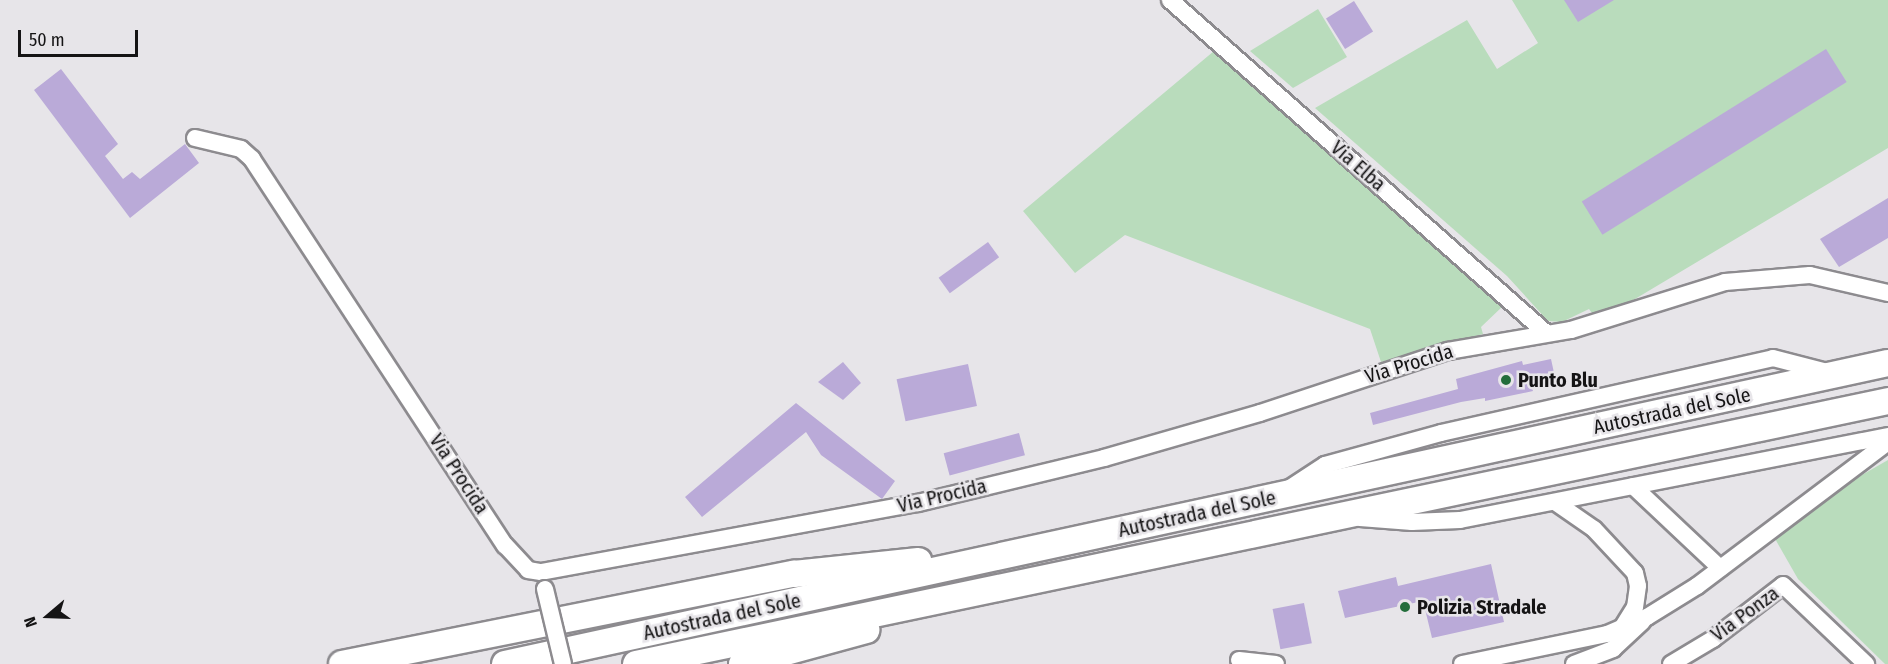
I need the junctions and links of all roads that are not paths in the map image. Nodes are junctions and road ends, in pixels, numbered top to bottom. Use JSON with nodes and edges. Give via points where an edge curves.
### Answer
{"nodes":[{"id":1,"x":1170,"y":0,"type":"edge"},
{"id":2,"x":195,"y":138,"type":"dead end"},
{"id":3,"x":1888,"y":293,"type":"edge"},
{"id":4,"x":1545,"y":332,"type":"junction"},
{"id":5,"x":1888,"y":361,"type":"edge"},
{"id":6,"x":1888,"y":401,"type":"edge"},
{"id":7,"x":1888,"y":436,"type":"edge"},
{"id":8,"x":1888,"y":442,"type":"edge"},
{"id":9,"x":1633,"y":486,"type":"junction"},
{"id":10,"x":1555,"y":502,"type":"junction"},
{"id":11,"x":1344,"y":516,"type":"junction"},
{"id":12,"x":1005,"y":556,"type":"junction"},
{"id":13,"x":1720,"y":568,"type":"junction"},
{"id":14,"x":541,"y":572,"type":"junction"},
{"id":15,"x":1012,"y":585,"type":"junction"},
{"id":16,"x":1647,"y":617,"type":"junction"},
{"id":17,"x":1623,"y":626,"type":"junction"},
{"id":18,"x":1239,"y":660,"type":"dead end"},
{"id":19,"x":342,"y":664,"type":"edge"},
{"id":20,"x":505,"y":664,"type":"edge"},
{"id":21,"x":562,"y":664,"type":"edge"},
{"id":22,"x":636,"y":664,"type":"edge"},
{"id":23,"x":742,"y":664,"type":"edge"},
{"id":24,"x":1276,"y":664,"type":"edge"},
{"id":25,"x":1462,"y":664,"type":"edge"},
{"id":26,"x":1574,"y":664,"type":"edge"},
{"id":27,"x":1671,"y":664,"type":"edge"},
{"id":28,"x":1866,"y":664,"type":"edge"}],
"edges":[{"from":1,"to":4,"type":"street","name":"Via Elba"},
{"from":2,"to":14,"type":"street","name":"Via Procida","via":[[241,149],[252,159],[505,545],[528,570]]},
{"from":3,"to":4,"type":"street","name":"Via Procida","via":[[1810,275],[1725,282],[1580,327]]},
{"from":4,"to":14,"type":"street","name":"Via Procida","via":[[1448,351],[1127,451],[918,503]]},
{"from":5,"to":12,"type":"highway","name":"Autostrada del Sole"},
{"from":6,"to":11,"type":"highway","name":"Autostrada del Sole"},
{"from":7,"to":9,"type":"street"},
{"from":8,"to":13,"type":"street"},
{"from":9,"to":10,"type":"street"},
{"from":9,"to":13,"type":"street"},
{"from":10,"to":11,"type":"street","via":[[1460,520],[1412,522]]},
{"from":10,"to":17,"type":"street","via":[[1594,530],[1635,573],[1635,607]]},
{"from":11,"to":15,"type":"highway","name":"Autostrada del Sole"},
{"from":12,"to":19,"type":"highway","via":[[901,561],[794,574]]},
{"from":12,"to":20,"type":"highway","name":"Autostrada del Sole"},
{"from":13,"to":16,"type":"street"},
{"from":14,"to":21,"type":"street","bridge":true},
{"from":15,"to":22,"type":"highway","name":"Autostrada del Sole"},
{"from":15,"to":23,"type":"highway","via":[[811,648]]},
{"from":16,"to":17,"type":"street"},
{"from":16,"to":26,"type":"street","via":[[1613,649]]},
{"from":17,"to":25,"type":"street","via":[[1607,634]]},
{"from":18,"to":24,"type":"street"},
{"from":27,"to":28,"type":"street","name":"Via Ponza","via":[[1713,639],[1783,585]]}]}
